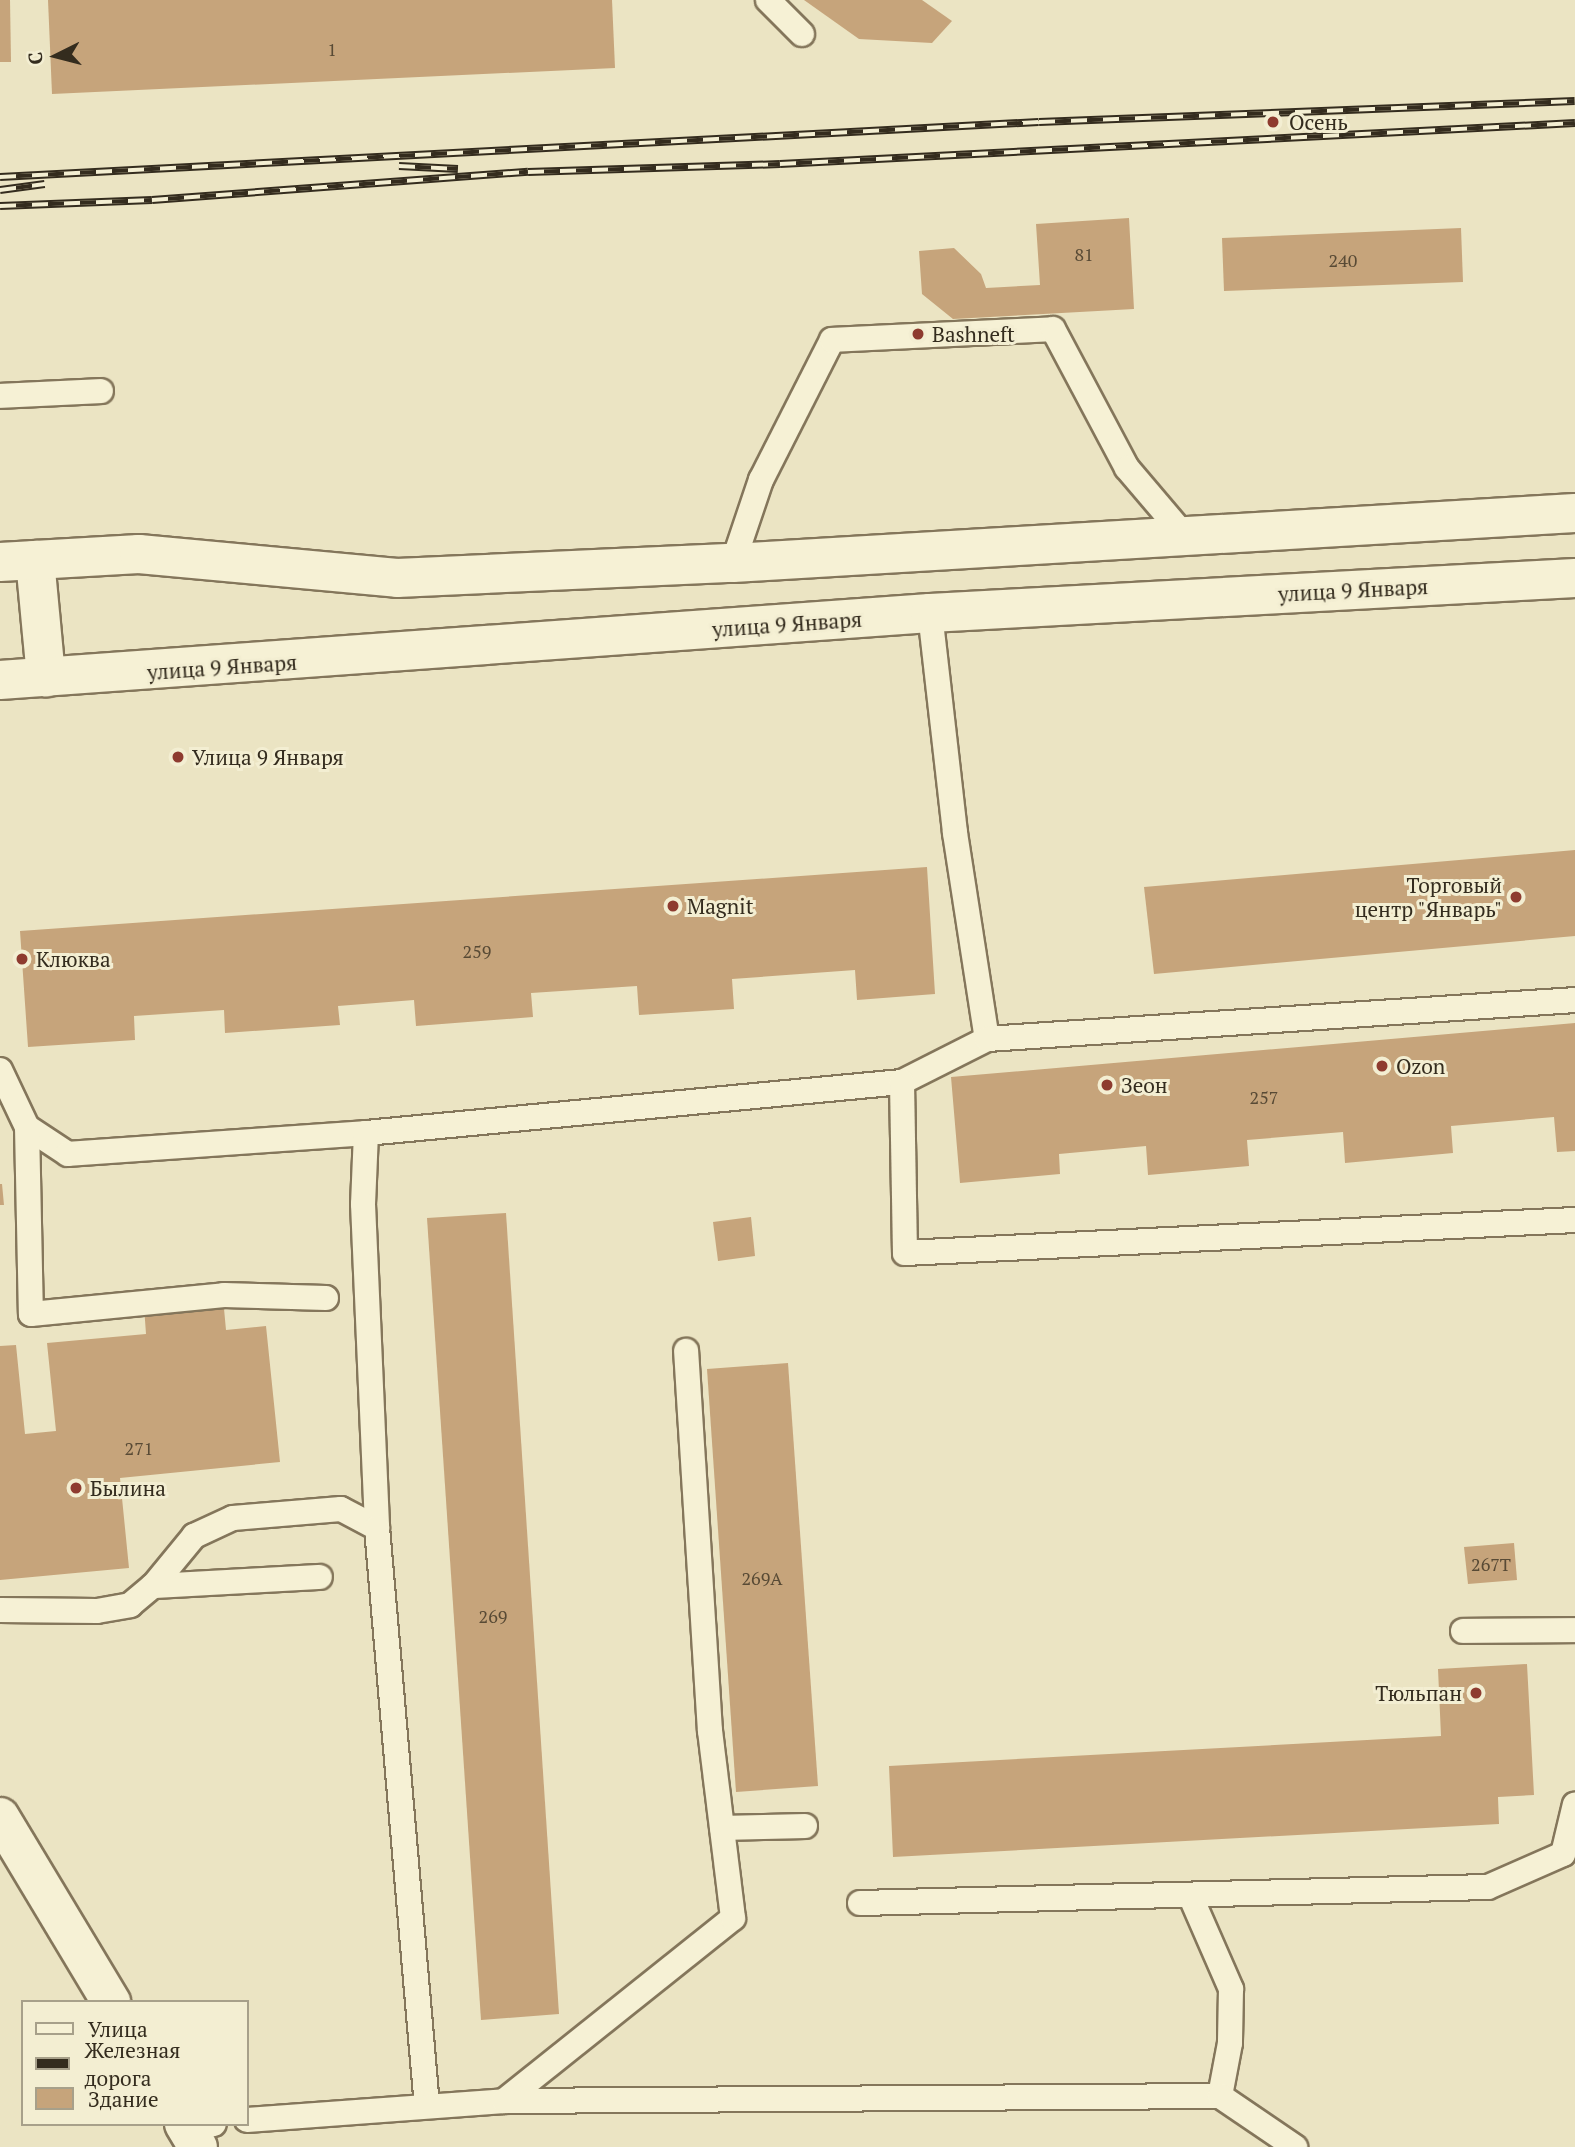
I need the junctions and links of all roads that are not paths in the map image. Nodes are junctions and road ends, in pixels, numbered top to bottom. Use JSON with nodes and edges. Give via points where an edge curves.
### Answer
{"nodes":[{"id":1,"x":768,"y":0,"type":"edge"},
{"id":2,"x":802,"y":34,"type":"dead end"},
{"id":3,"x":101,"y":391,"type":"dead end"},
{"id":4,"x":0,"y":396,"type":"edge"},
{"id":5,"x":1575,"y":513,"type":"edge"},
{"id":6,"x":1184,"y":535,"type":"junction"},
{"id":7,"x":17,"y":561,"type":"edge"},
{"id":8,"x":733,"y":563,"type":"junction"},
{"id":9,"x":1575,"y":578,"type":"edge"},
{"id":10,"x":930,"y":613,"type":"junction"},
{"id":11,"x":46,"y":677,"type":"junction"},
{"id":12,"x":0,"y":680,"type":"edge"},
{"id":13,"x":1575,"y":1000,"type":"edge"},
{"id":14,"x":987,"y":1039,"type":"junction"},
{"id":15,"x":0,"y":1070,"type":"edge"},
{"id":16,"x":902,"y":1082,"type":"junction"},
{"id":17,"x":27,"y":1127,"type":"junction"},
{"id":18,"x":366,"y":1133,"type":"junction"},
{"id":19,"x":1575,"y":1220,"type":"edge"},
{"id":20,"x":326,"y":1298,"type":"dead end"},
{"id":21,"x":686,"y":1351,"type":"dead end"},
{"id":22,"x":377,"y":1528,"type":"junction"},
{"id":23,"x":320,"y":1577,"type":"dead end"},
{"id":24,"x":153,"y":1586,"type":"junction"},
{"id":25,"x":0,"y":1610,"type":"edge"},
{"id":26,"x":1575,"y":1630,"type":"edge"},
{"id":27,"x":1463,"y":1631,"type":"dead end"},
{"id":28,"x":1575,"y":1804,"type":"edge"},
{"id":29,"x":0,"y":1817,"type":"edge"},
{"id":30,"x":805,"y":1826,"type":"dead end"},
{"id":31,"x":722,"y":1828,"type":"junction"},
{"id":32,"x":1190,"y":1895,"type":"junction"},
{"id":33,"x":860,"y":1903,"type":"dead end"},
{"id":34,"x":110,"y":2000,"type":"edge"},
{"id":35,"x":1220,"y":2096,"type":"junction"},
{"id":36,"x":505,"y":2101,"type":"junction"},
{"id":37,"x":427,"y":2106,"type":"junction"},
{"id":38,"x":248,"y":2120,"type":"edge"},
{"id":39,"x":1295,"y":2147,"type":"edge"}],
"edges":[{"from":1,"to":2,"type":"lane"},
{"from":3,"to":4,"type":"lane"},
{"from":5,"to":6,"type":"main road"},
{"from":6,"to":8,"type":"main road"},
{"from":6,"to":8,"type":"lane","via":[[1127,468],[1053,329],[832,340],[761,480]]},
{"from":7,"to":8,"type":"main road","via":[[139,554],[397,578]]},
{"from":7,"to":11,"type":"main road"},
{"from":9,"to":10,"type":"main road","name":"улица 9 Января"},
{"from":10,"to":11,"type":"main road","name":"улица 9 Января"},
{"from":10,"to":14,"type":"lane"},
{"from":11,"to":12,"type":"main road","name":"улица 9 Января"},
{"from":13,"to":14,"type":"lane"},
{"from":14,"to":16,"type":"lane"},
{"from":15,"to":17,"type":"lane"},
{"from":16,"to":18,"type":"lane"},
{"from":16,"to":19,"type":"lane","via":[[905,1253]]},
{"from":17,"to":18,"type":"lane","via":[[68,1154]]},
{"from":17,"to":20,"type":"lane","via":[[31,1314],[224,1295]]},
{"from":18,"to":22,"type":"lane","via":[[363,1204]]},
{"from":21,"to":31,"type":"lane","via":[[710,1731]]},
{"from":22,"to":24,"type":"lane","via":[[341,1509],[233,1518],[194,1536]]},
{"from":22,"to":37,"type":"lane"},
{"from":23,"to":24,"type":"lane"},
{"from":24,"to":25,"type":"lane","via":[[130,1605],[97,1611]]},
{"from":26,"to":27,"type":"lane"},
{"from":28,"to":32,"type":"lane","via":[[1563,1854],[1488,1887]]},
{"from":29,"to":34,"type":"main road"},
{"from":30,"to":31,"type":"lane"},
{"from":31,"to":36,"type":"lane","via":[[733,1919]]},
{"from":32,"to":33,"type":"lane"},
{"from":32,"to":35,"type":"lane","via":[[1231,1989],[1230,2043]]},
{"from":35,"to":36,"type":"lane"},
{"from":35,"to":39,"type":"lane"},
{"from":36,"to":37,"type":"lane"},
{"from":37,"to":38,"type":"lane"}]}
